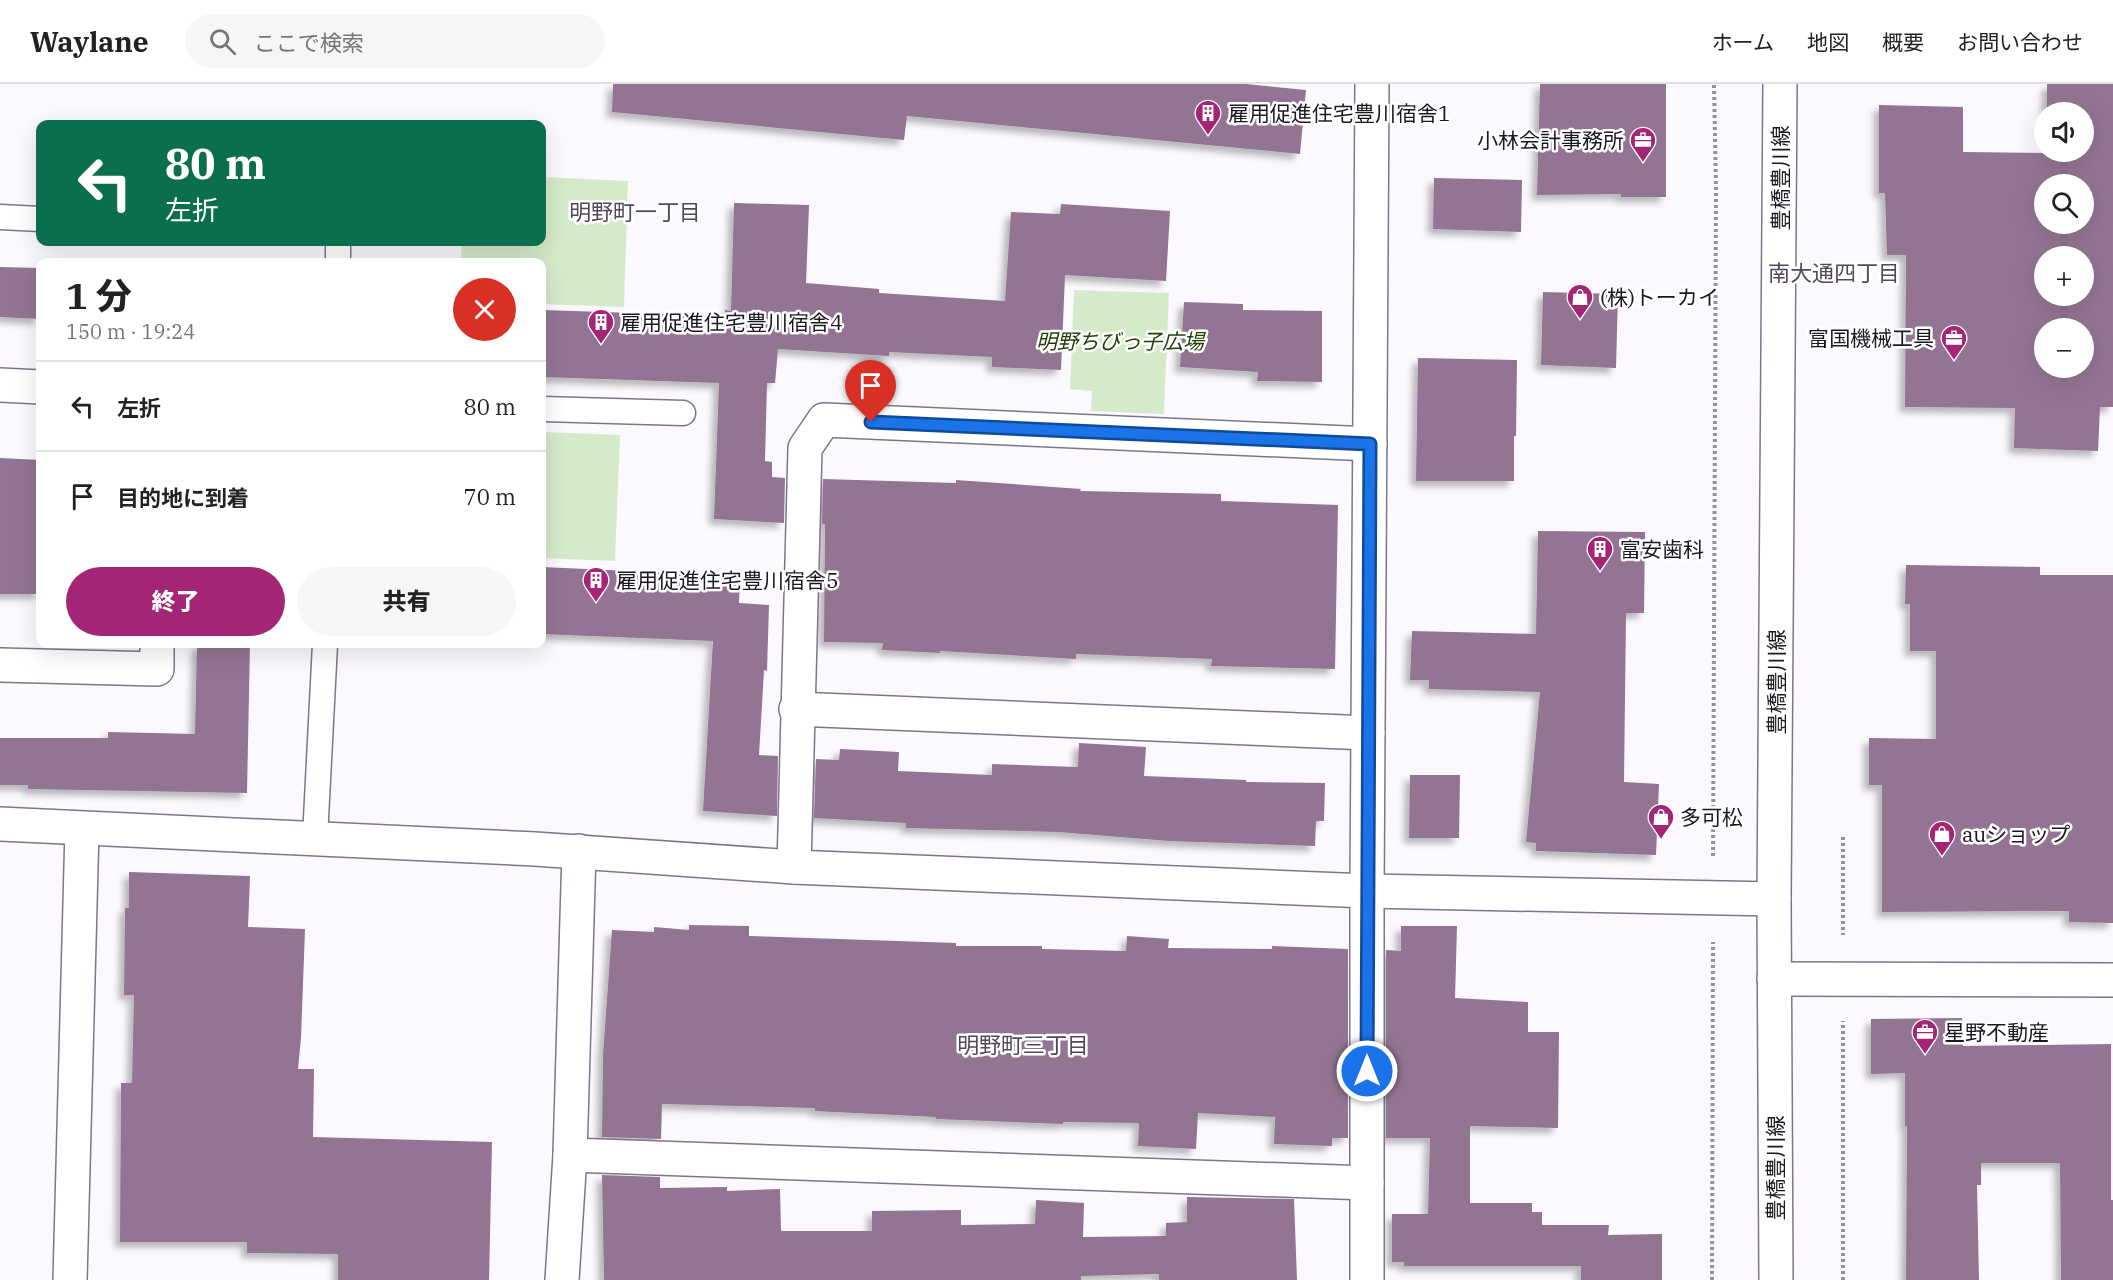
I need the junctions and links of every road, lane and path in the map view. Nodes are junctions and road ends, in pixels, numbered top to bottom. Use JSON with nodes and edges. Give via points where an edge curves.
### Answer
{"nodes":[{"id":1,"x":1372,"y":84,"type":"edge"},
{"id":2,"x":1714,"y":84,"type":"edge"},
{"id":3,"x":1780,"y":84,"type":"edge"},
{"id":4,"x":0,"y":217,"type":"edge"},
{"id":5,"x":36,"y":219,"type":"edge"},
{"id":6,"x":0,"y":385,"type":"edge"},
{"id":7,"x":36,"y":387,"type":"edge"},
{"id":8,"x":546,"y":409,"type":"edge"},
{"id":9,"x":682,"y":412,"type":"dead end"},
{"id":10,"x":1370,"y":444,"type":"junction"},
{"id":11,"x":157,"y":648,"type":"edge"},
{"id":12,"x":325,"y":648,"type":"edge"},
{"id":13,"x":0,"y":665,"type":"edge"},
{"id":14,"x":796,"y":709,"type":"junction"},
{"id":15,"x":1368,"y":733,"type":"junction"},
{"id":16,"x":0,"y":824,"type":"edge"},
{"id":17,"x":82,"y":829,"type":"junction"},
{"id":18,"x":1843,"y":837,"type":"dead end"},
{"id":19,"x":315,"y":838,"type":"junction"},
{"id":20,"x":579,"y":851,"type":"junction"},
{"id":21,"x":794,"y":867,"type":"junction"},
{"id":22,"x":1366,"y":891,"type":"junction"},
{"id":23,"x":1713,"y":897,"type":"junction"},
{"id":24,"x":1774,"y":899,"type":"junction"},
{"id":25,"x":1774,"y":979,"type":"junction"},
{"id":26,"x":1843,"y":979,"type":"junction"},
{"id":27,"x":2113,"y":980,"type":"edge"},
{"id":28,"x":570,"y":1155,"type":"junction"},
{"id":29,"x":1367,"y":1183,"type":"junction"},
{"id":30,"x":70,"y":1280,"type":"edge"},
{"id":31,"x":562,"y":1280,"type":"edge"},
{"id":32,"x":1367,"y":1280,"type":"edge"},
{"id":33,"x":1712,"y":1280,"type":"edge"},
{"id":34,"x":1776,"y":1280,"type":"edge"},
{"id":35,"x":1843,"y":1280,"type":"edge"}],
"edges":[{"from":1,"to":10,"type":"street"},
{"from":2,"to":23,"type":"path"},
{"from":3,"to":24,"type":"street","name":"豊橋豊川線"},
{"from":4,"to":5,"type":"lane"},
{"from":6,"to":7,"type":"street"},
{"from":8,"to":9,"type":"lane"},
{"from":10,"to":14,"type":"street","via":[[824,420],[805,448]]},
{"from":10,"to":15,"type":"street"},
{"from":11,"to":13,"type":"street","via":[[157,669]]},
{"from":12,"to":19,"type":"lane"},
{"from":14,"to":15,"type":"street"},
{"from":14,"to":21,"type":"street"},
{"from":15,"to":22,"type":"street"},
{"from":16,"to":17,"type":"street"},
{"from":17,"to":19,"type":"street"},
{"from":17,"to":30,"type":"street"},
{"from":18,"to":26,"type":"path"},
{"from":19,"to":20,"type":"street"},
{"from":20,"to":21,"type":"street"},
{"from":20,"to":28,"type":"street"},
{"from":21,"to":22,"type":"street"},
{"from":22,"to":23,"type":"street"},
{"from":22,"to":29,"type":"street"},
{"from":23,"to":24,"type":"street"},
{"from":23,"to":33,"type":"path"},
{"from":24,"to":25,"type":"street","name":"豊橋豊川線"},
{"from":25,"to":26,"type":"street"},
{"from":25,"to":34,"type":"street","name":"豊橋豊川線"},
{"from":26,"to":27,"type":"street"},
{"from":26,"to":35,"type":"path"},
{"from":28,"to":29,"type":"street"},
{"from":28,"to":31,"type":"street"},
{"from":29,"to":32,"type":"street"}]}
